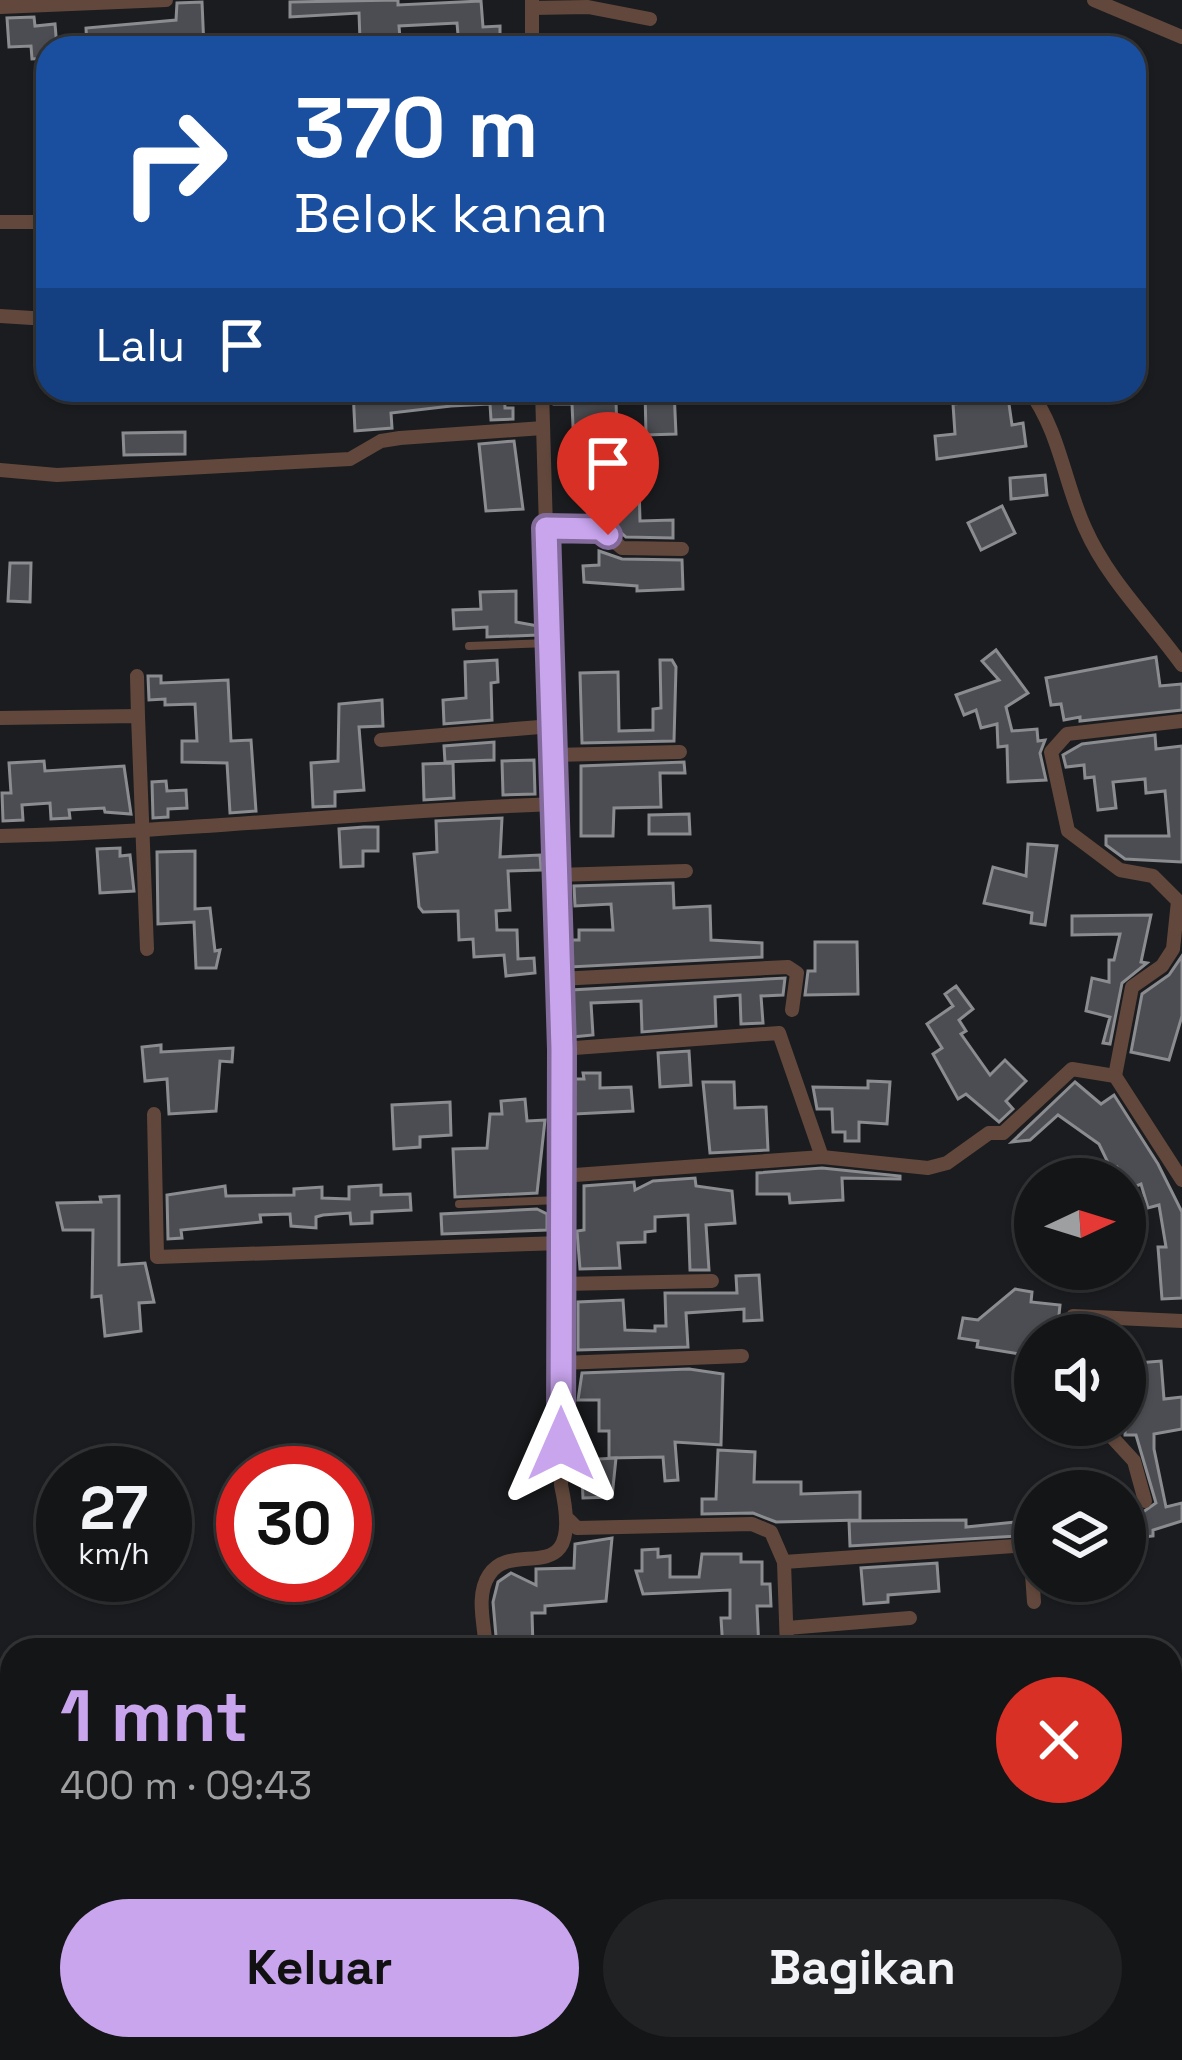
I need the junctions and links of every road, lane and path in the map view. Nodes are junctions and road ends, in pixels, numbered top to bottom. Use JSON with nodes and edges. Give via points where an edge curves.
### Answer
{"nodes":[{"id":1,"x":166,"y":0,"type":"edge"},
{"id":2,"x":1094,"y":0,"type":"edge"},
{"id":3,"x":532,"y":4,"type":"edge"},
{"id":4,"x":0,"y":7,"type":"edge"},
{"id":5,"x":650,"y":19,"type":"dead end"},
{"id":6,"x":532,"y":36,"type":"edge"},
{"id":7,"x":1182,"y":37,"type":"edge"},
{"id":8,"x":36,"y":222,"type":"edge"},
{"id":9,"x":0,"y":223,"type":"edge"},
{"id":10,"x":0,"y":316,"type":"edge"},
{"id":11,"x":36,"y":318,"type":"edge"},
{"id":12,"x":542,"y":402,"type":"edge"},
{"id":13,"x":1037,"y":402,"type":"edge"},
{"id":14,"x":543,"y":428,"type":"junction"},
{"id":15,"x":0,"y":470,"type":"edge"},
{"id":16,"x":546,"y":528,"type":"junction"},
{"id":17,"x":682,"y":549,"type":"dead end"},
{"id":18,"x":549,"y":643,"type":"junction"},
{"id":19,"x":469,"y":646,"type":"dead end"},
{"id":20,"x":1182,"y":665,"type":"edge"},
{"id":21,"x":137,"y":676,"type":"dead end"},
{"id":22,"x":139,"y":716,"type":"junction"},
{"id":23,"x":0,"y":718,"type":"edge"},
{"id":24,"x":1182,"y":721,"type":"edge"},
{"id":25,"x":552,"y":726,"type":"junction"},
{"id":26,"x":381,"y":740,"type":"dead end"},
{"id":27,"x":680,"y":752,"type":"dead end"},
{"id":28,"x":553,"y":754,"type":"junction"},
{"id":29,"x":554,"y":804,"type":"junction"},
{"id":30,"x":143,"y":833,"type":"junction"},
{"id":31,"x":0,"y":836,"type":"edge"},
{"id":32,"x":686,"y":871,"type":"dead end"},
{"id":33,"x":556,"y":875,"type":"junction"},
{"id":34,"x":1180,"y":906,"type":"edge"},
{"id":35,"x":147,"y":949,"type":"dead end"},
{"id":36,"x":559,"y":979,"type":"junction"},
{"id":37,"x":792,"y":1010,"type":"dead end"},
{"id":38,"x":562,"y":1049,"type":"junction"},
{"id":39,"x":1114,"y":1076,"type":"junction"},
{"id":40,"x":154,"y":1114,"type":"dead end"},
{"id":41,"x":822,"y":1157,"type":"junction"},
{"id":42,"x":561,"y":1176,"type":"junction"},
{"id":43,"x":1182,"y":1180,"type":"edge"},
{"id":44,"x":561,"y":1200,"type":"junction"},
{"id":45,"x":459,"y":1204,"type":"dead end"},
{"id":46,"x":561,"y":1243,"type":"junction"},
{"id":47,"x":712,"y":1281,"type":"dead end"},
{"id":48,"x":561,"y":1284,"type":"junction"},
{"id":49,"x":1146,"y":1320,"type":"edge"},
{"id":50,"x":1182,"y":1321,"type":"edge"},
{"id":51,"x":742,"y":1356,"type":"dead end"},
{"id":52,"x":561,"y":1364,"type":"junction"},
{"id":53,"x":569,"y":1520,"type":"junction"},
{"id":54,"x":1014,"y":1546,"type":"edge"},
{"id":55,"x":784,"y":1562,"type":"junction"},
{"id":56,"x":910,"y":1618,"type":"dead end"},
{"id":57,"x":787,"y":1628,"type":"junction"},
{"id":58,"x":485,"y":1638,"type":"edge"},
{"id":59,"x":787,"y":1638,"type":"edge"}],
"edges":[{"from":1,"to":4,"type":"street"},
{"from":2,"to":7,"type":"street"},
{"from":3,"to":5,"type":"street"},
{"from":3,"to":6,"type":"street"},
{"from":8,"to":9,"type":"street"},
{"from":10,"to":11,"type":"street"},
{"from":12,"to":14,"type":"street"},
{"from":13,"to":20,"type":"street","via":[[1087,533]]},
{"from":14,"to":15,"type":"street","via":[[381,441],[350,460],[57,475]]},
{"from":14,"to":16,"type":"street"},
{"from":16,"to":17,"type":"street","via":[[600,529],[622,548]]},
{"from":16,"to":18,"type":"street"},
{"from":18,"to":19,"type":"lane"},
{"from":18,"to":25,"type":"street"},
{"from":21,"to":22,"type":"street"},
{"from":22,"to":23,"type":"street"},
{"from":22,"to":30,"type":"street"},
{"from":24,"to":34,"type":"street","via":[[1067,734],[1051,752],[1068,832],[1120,870],[1153,877]]},
{"from":25,"to":26,"type":"street"},
{"from":25,"to":28,"type":"street"},
{"from":27,"to":28,"type":"street"},
{"from":28,"to":29,"type":"street"},
{"from":29,"to":30,"type":"street"},
{"from":29,"to":33,"type":"street"},
{"from":30,"to":31,"type":"street"},
{"from":30,"to":35,"type":"street"},
{"from":32,"to":33,"type":"street"},
{"from":33,"to":36,"type":"street"},
{"from":34,"to":39,"type":"street","via":[[1173,949],[1132,987]]},
{"from":36,"to":37,"type":"street","via":[[788,967],[797,973]]},
{"from":36,"to":38,"type":"street"},
{"from":38,"to":41,"type":"street","via":[[779,1033]]},
{"from":38,"to":42,"type":"street"},
{"from":39,"to":41,"type":"street","via":[[1072,1069],[1003,1133],[989,1133],[947,1163]]},
{"from":39,"to":43,"type":"street"},
{"from":40,"to":46,"type":"street","via":[[153,1251],[164,1260]]},
{"from":41,"to":42,"type":"street"},
{"from":42,"to":44,"type":"street"},
{"from":44,"to":45,"type":"lane"},
{"from":44,"to":46,"type":"street"},
{"from":46,"to":48,"type":"street"},
{"from":47,"to":48,"type":"street"},
{"from":48,"to":52,"type":"street"},
{"from":49,"to":50,"type":"street"},
{"from":51,"to":52,"type":"street"},
{"from":52,"to":53,"type":"street","via":[[561,1485]]},
{"from":53,"to":55,"type":"street","via":[[577,1528],[752,1524],[771,1532]]},
{"from":53,"to":58,"type":"street","via":[[550,1555],[488,1576]]},
{"from":54,"to":55,"type":"street"},
{"from":55,"to":57,"type":"street"},
{"from":56,"to":57,"type":"street"},
{"from":57,"to":59,"type":"street"}]}
